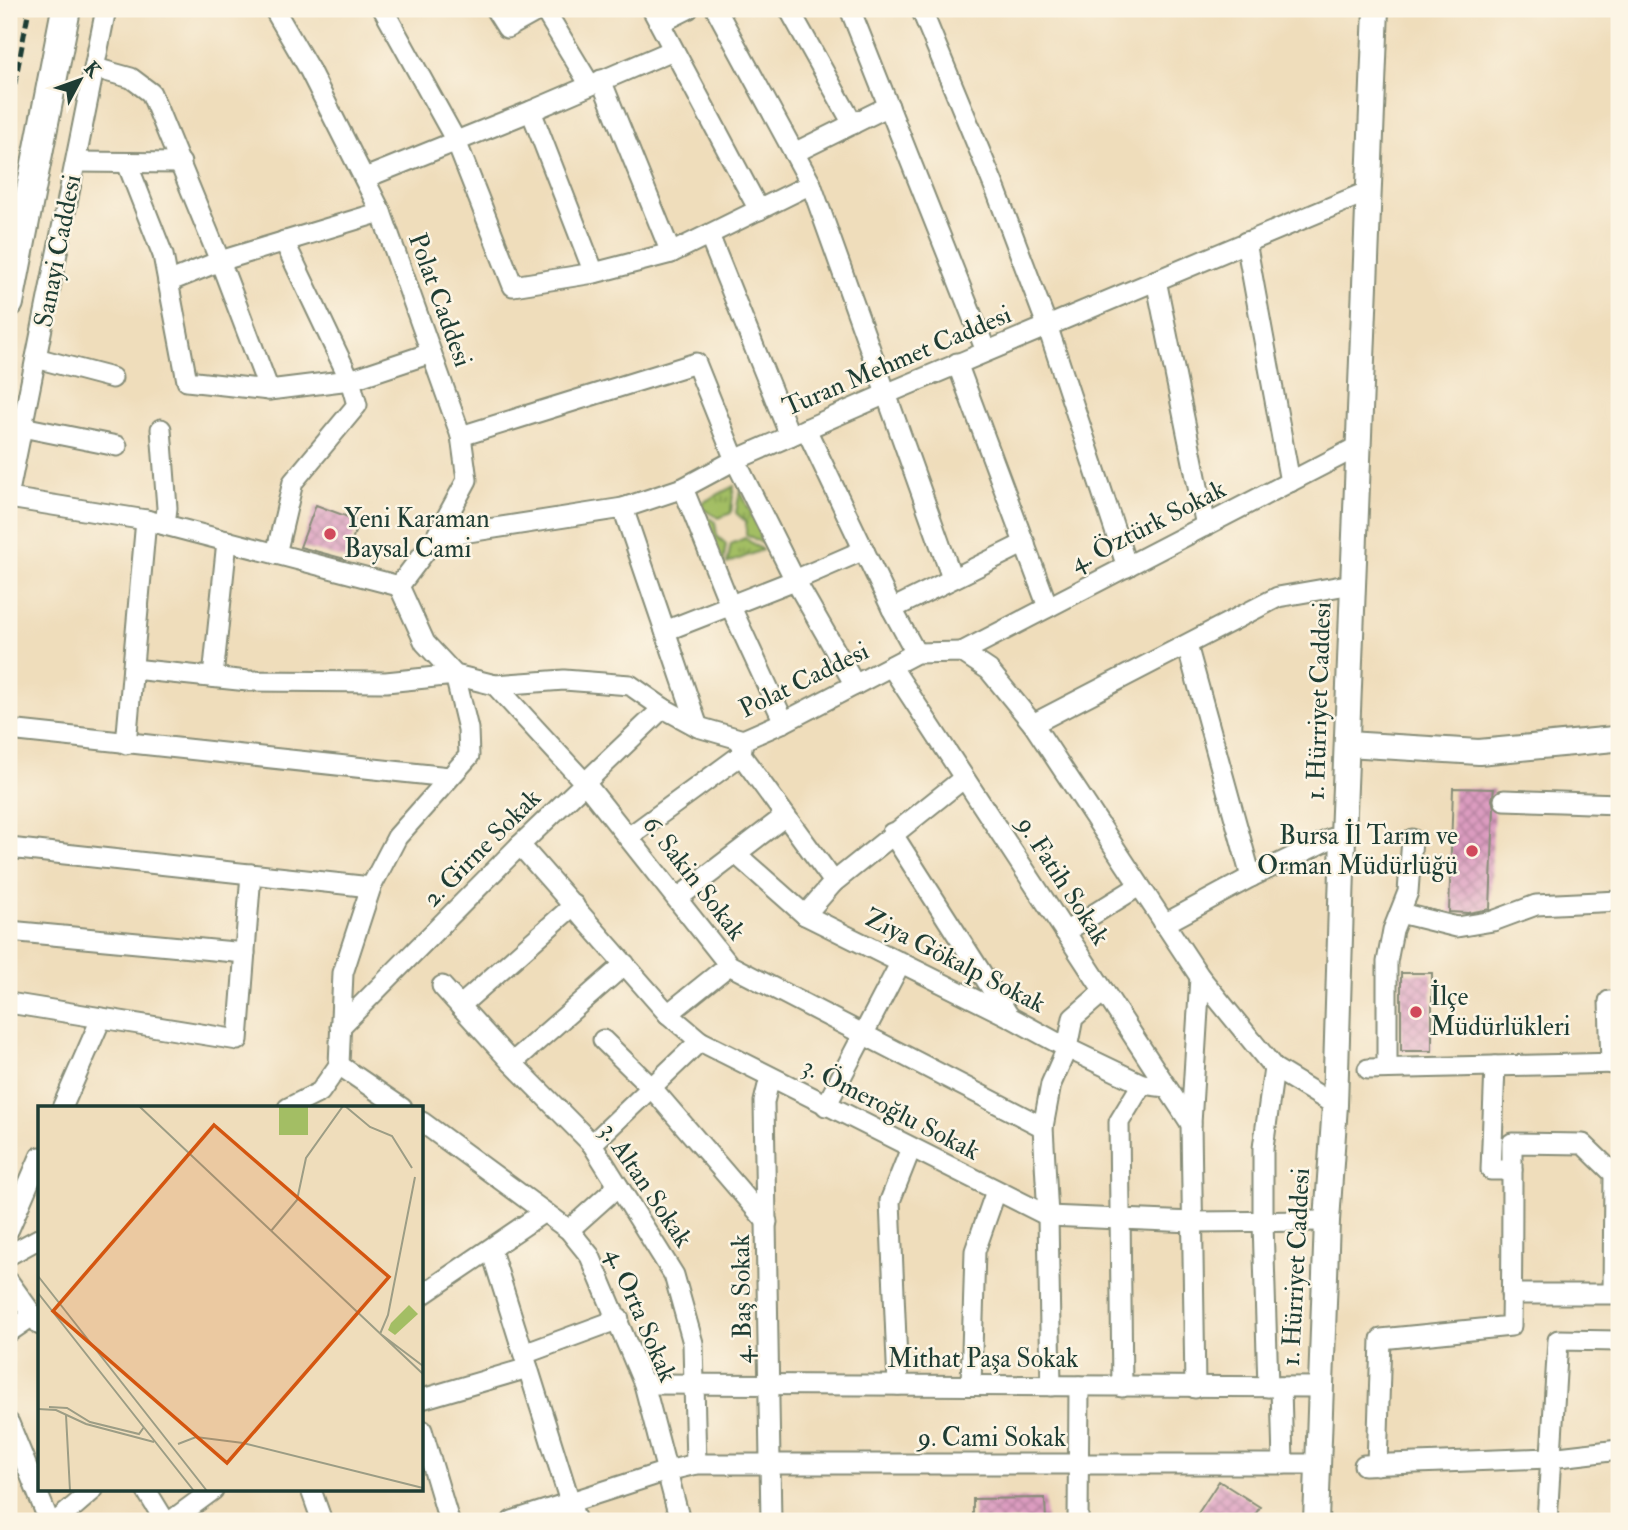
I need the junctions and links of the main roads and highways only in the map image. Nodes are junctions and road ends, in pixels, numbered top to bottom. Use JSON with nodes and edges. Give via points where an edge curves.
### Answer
{"nodes":[{"id":1,"x":66,"y":9,"type":"edge"},
{"id":2,"x":1376,"y":9,"type":"edge"},
{"id":3,"x":9,"y":303,"type":"edge"},
{"id":4,"x":1619,"y":736,"type":"edge"},
{"id":5,"x":1347,"y":744,"type":"junction"},
{"id":6,"x":1316,"y":1521,"type":"edge"}],
"edges":[{"from":1,"to":3,"type":"highway","name":"Sanayi Caddesi"},
{"from":2,"to":5,"type":"main road","name":"1. Hürriyet Caddesi"},
{"from":4,"to":5,"type":"main road","via":[[1479,752]]},
{"from":5,"to":6,"type":"main road","name":"1. Hürriyet Caddesi"}]}
